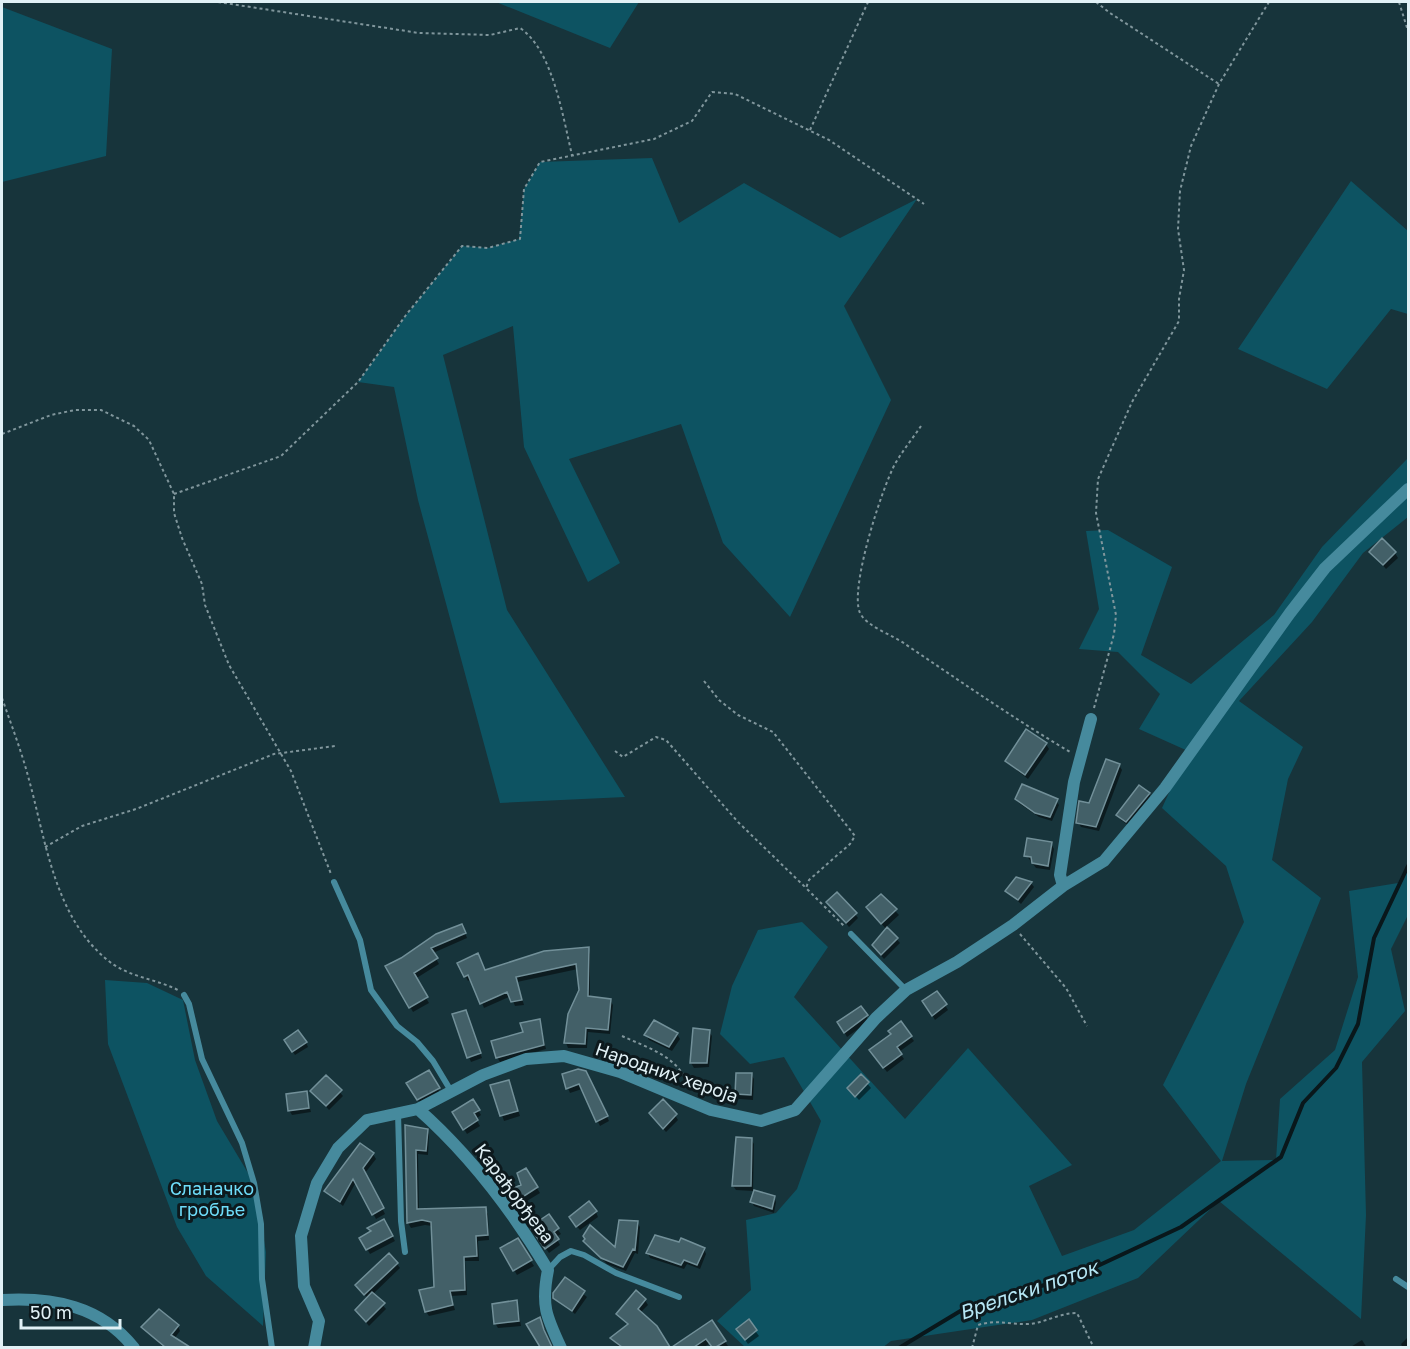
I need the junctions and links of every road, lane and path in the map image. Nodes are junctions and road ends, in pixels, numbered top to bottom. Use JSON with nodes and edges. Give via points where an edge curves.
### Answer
{"nodes":[{"id":1,"x":33,"y":2,"type":"edge"},
{"id":2,"x":110,"y":2,"type":"edge"},
{"id":3,"x":218,"y":2,"type":"edge"},
{"id":4,"x":868,"y":2,"type":"edge"},
{"id":5,"x":1096,"y":2,"type":"edge"},
{"id":6,"x":1269,"y":2,"type":"edge"},
{"id":7,"x":1399,"y":2,"type":"edge"},
{"id":8,"x":1408,"y":31,"type":"edge"},
{"id":9,"x":1219,"y":84,"type":"junction"},
{"id":10,"x":810,"y":131,"type":"junction"},
{"id":11,"x":572,"y":155,"type":"junction"},
{"id":12,"x":924,"y":204,"type":"dead end"},
{"id":13,"x":921,"y":426,"type":"dead end"},
{"id":14,"x":2,"y":434,"type":"edge"},
{"id":15,"x":1408,"y":489,"type":"edge"},
{"id":16,"x":174,"y":494,"type":"junction"},
{"id":17,"x":704,"y":681,"type":"dead end"},
{"id":18,"x":2,"y":698,"type":"edge"},
{"id":19,"x":1090,"y":719,"type":"joint"},
{"id":20,"x":335,"y":746,"type":"dead end"},
{"id":21,"x":615,"y":751,"type":"dead end"},
{"id":22,"x":282,"y":754,"type":"junction"},
{"id":23,"x":1080,"y":758,"type":"junction"},
{"id":24,"x":45,"y":847,"type":"junction"},
{"id":25,"x":334,"y":882,"type":"joint"},
{"id":26,"x":1063,"y":886,"type":"junction"},
{"id":27,"x":806,"y":888,"type":"junction"},
{"id":28,"x":1013,"y":925,"type":"junction"},
{"id":29,"x":851,"y":934,"type":"joint"},
{"id":30,"x":906,"y":990,"type":"junction"},
{"id":31,"x":184,"y":995,"type":"joint"},
{"id":32,"x":1087,"y":1026,"type":"dead end"},
{"id":33,"x":622,"y":1036,"type":"dead end"},
{"id":34,"x":452,"y":1092,"type":"junction"},
{"id":35,"x":693,"y":1102,"type":"junction"},
{"id":36,"x":418,"y":1109,"type":"junction"},
{"id":37,"x":398,"y":1113,"type":"junction"},
{"id":38,"x":405,"y":1252,"type":"dead end"},
{"id":39,"x":548,"y":1270,"type":"junction"},
{"id":40,"x":1396,"y":1279,"type":"dead end"},
{"id":41,"x":1408,"y":1287,"type":"edge"},
{"id":42,"x":679,"y":1297,"type":"dead end"},
{"id":43,"x":2,"y":1300,"type":"edge"},
{"id":44,"x":134,"y":1347,"type":"edge"},
{"id":45,"x":272,"y":1347,"type":"edge"},
{"id":46,"x":314,"y":1347,"type":"edge"},
{"id":47,"x":561,"y":1347,"type":"edge"},
{"id":48,"x":972,"y":1347,"type":"edge"},
{"id":49,"x":1094,"y":1347,"type":"edge"}],
"edges":[{"from":1,"to":2,"type":"path"},
{"from":3,"to":11,"type":"path","via":[[419,33],[490,35],[520,28],[534,41],[552,78]]},
{"from":4,"to":10,"type":"path"},
{"from":5,"to":9,"type":"path"},
{"from":6,"to":9,"type":"path"},
{"from":7,"to":8,"type":"path"},
{"from":9,"to":19,"type":"path","via":[[1191,146],[1180,191],[1184,270],[1179,321],[1132,402],[1098,480],[1096,513],[1116,615]]},
{"from":10,"to":11,"type":"path","via":[[735,94],[712,92],[692,121],[654,139]]},
{"from":10,"to":12,"type":"path"},
{"from":11,"to":16,"type":"path","via":[[540,162],[524,189],[520,239],[488,248],[462,246],[358,382],[281,456]]},
{"from":13,"to":23,"type":"path","via":[[894,465],[875,520],[860,570],[857,598],[861,614],[1008,716]]},
{"from":14,"to":16,"type":"path","via":[[51,415],[101,410],[134,426],[149,440]]},
{"from":15,"to":26,"type":"street","name":"Народних хероја","via":[[1325,568],[1165,788],[1104,861]]},
{"from":16,"to":22,"type":"path","via":[[174,513],[182,538],[230,665]]},
{"from":17,"to":27,"type":"path","via":[[738,715],[773,732],[855,836]]},
{"from":18,"to":24,"type":"path","via":[[29,778]]},
{"from":19,"to":23,"type":"street"},
{"from":20,"to":22,"type":"path"},
{"from":21,"to":27,"type":"path","via":[[622,757],[656,737],[666,740],[738,822]]},
{"from":22,"to":24,"type":"path","via":[[273,754],[82,826]]},
{"from":22,"to":25,"type":"path","via":[[307,805]]},
{"from":23,"to":26,"type":"street","via":[[1060,875]]},
{"from":24,"to":31,"type":"path","via":[[72,913],[101,955],[122,970]]},
{"from":25,"to":34,"type":"lane","via":[[360,940],[371,990],[397,1026],[433,1061]]},
{"from":26,"to":28,"type":"street","name":"Народних хероја"},
{"from":27,"to":29,"type":"path"},
{"from":28,"to":30,"type":"street","name":"Народних хероја"},
{"from":28,"to":32,"type":"path","via":[[1066,988]]},
{"from":29,"to":30,"type":"lane"},
{"from":30,"to":35,"type":"street","name":"Народних хероја","via":[[876,1018],[795,1110],[761,1120],[711,1110]]},
{"from":31,"to":45,"type":"lane","via":[[202,1059],[242,1143],[254,1183]]},
{"from":33,"to":35,"type":"path","via":[[666,1056],[680,1068]]},
{"from":34,"to":35,"type":"street","name":"Народних хероја","via":[[526,1059],[564,1056],[620,1072]]},
{"from":34,"to":36,"type":"street","name":"Народних хероја"},
{"from":36,"to":37,"type":"street","name":"Народних хероја"},
{"from":36,"to":39,"type":"street","name":"Карађорђева","via":[[451,1138]]},
{"from":37,"to":38,"type":"lane"},
{"from":37,"to":46,"type":"street","name":"Народних хероја","via":[[367,1120],[338,1148],[317,1183],[301,1236],[304,1286],[319,1321]]},
{"from":39,"to":42,"type":"lane","via":[[572,1251]]},
{"from":39,"to":47,"type":"street","name":"Карађорђева","via":[[543,1296],[548,1320]]},
{"from":40,"to":41,"type":"lane"},
{"from":43,"to":44,"type":"street","via":[[51,1300],[84,1311],[109,1321]]},
{"from":48,"to":49,"type":"path","via":[[978,1325],[989,1321],[1030,1324],[1077,1313]]}]}
